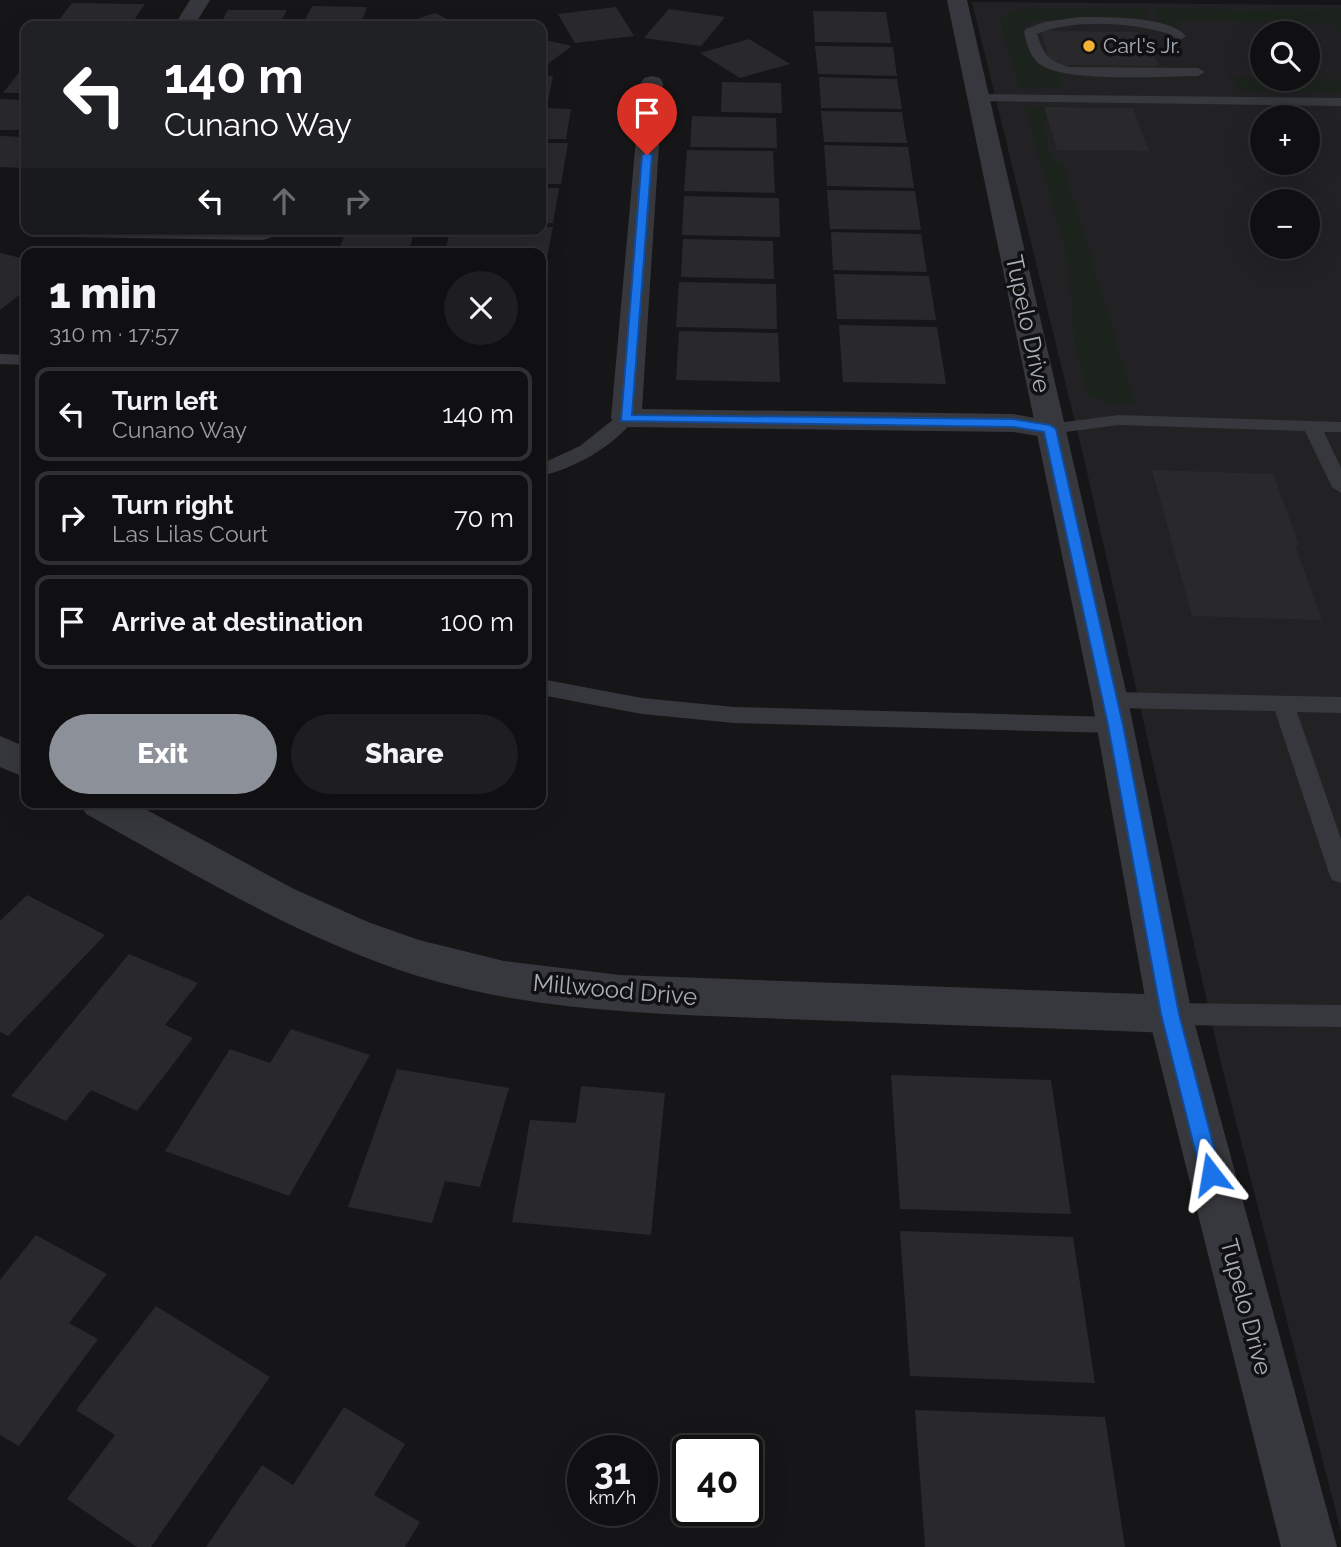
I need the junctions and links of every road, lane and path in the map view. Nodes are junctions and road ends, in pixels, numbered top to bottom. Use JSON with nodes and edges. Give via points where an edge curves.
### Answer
{"nodes":[{"id":1,"x":200,"y":0,"type":"edge"},
{"id":2,"x":957,"y":0,"type":"edge"},
{"id":3,"x":187,"y":21,"type":"edge"},
{"id":4,"x":1180,"y":36,"type":"dead end"},
{"id":5,"x":1198,"y":72,"type":"dead end"},
{"id":6,"x":652,"y":83,"type":"dead end"},
{"id":7,"x":980,"y":98,"type":"junction"},
{"id":8,"x":1341,"y":102,"type":"edge"},
{"id":9,"x":0,"y":359,"type":"edge"},
{"id":10,"x":21,"y":360,"type":"edge"},
{"id":11,"x":625,"y":418,"type":"junction"},
{"id":12,"x":1312,"y":426,"type":"junction"},
{"id":13,"x":1341,"y":427,"type":"edge"},
{"id":14,"x":1050,"y":429,"type":"junction"},
{"id":15,"x":546,"y":469,"type":"edge"},
{"id":16,"x":1341,"y":487,"type":"edge"},
{"id":17,"x":546,"y":688,"type":"edge"},
{"id":18,"x":1283,"y":704,"type":"junction"},
{"id":19,"x":1341,"y":705,"type":"edge"},
{"id":20,"x":1113,"y":713,"type":"junction"},
{"id":21,"x":0,"y":750,"type":"edge"},
{"id":22,"x":21,"y":761,"type":"edge"},
{"id":23,"x":109,"y":808,"type":"edge"},
{"id":24,"x":1341,"y":873,"type":"edge"},
{"id":25,"x":1170,"y":1014,"type":"junction"},
{"id":26,"x":1341,"y":1016,"type":"edge"},
{"id":27,"x":1309,"y":1547,"type":"edge"}],
"edges":[{"from":1,"to":3,"type":"street"},
{"from":2,"to":7,"type":"street","name":"Tupelo Drive"},
{"from":4,"to":5,"type":"lane","via":[[1173,30],[1114,23],[1056,23],[1030,32],[1039,60],[1068,71]]},
{"from":6,"to":11,"type":"street"},
{"from":7,"to":8,"type":"lane"},
{"from":7,"to":14,"type":"street","name":"Tupelo Drive"},
{"from":9,"to":10,"type":"lane"},
{"from":11,"to":14,"type":"street","via":[[1013,423]]},
{"from":11,"to":15,"type":"lane","via":[[582,456]]},
{"from":12,"to":13,"type":"lane"},
{"from":12,"to":14,"type":"lane","via":[[1119,420]]},
{"from":12,"to":16,"type":"lane"},
{"from":14,"to":20,"type":"street","name":"Tupelo Drive"},
{"from":17,"to":20,"type":"lane","via":[[642,706],[734,715]]},
{"from":18,"to":19,"type":"lane"},
{"from":18,"to":20,"type":"lane"},
{"from":18,"to":24,"type":"lane"},
{"from":20,"to":25,"type":"street","name":"Tupelo Drive"},
{"from":21,"to":22,"type":"street"},
{"from":23,"to":25,"type":"street","name":"Millwood Drive","via":[[326,923],[392,950],[464,971],[541,986],[621,994]]},
{"from":25,"to":26,"type":"lane"},
{"from":25,"to":27,"type":"street","name":"Tupelo Drive"}]}
